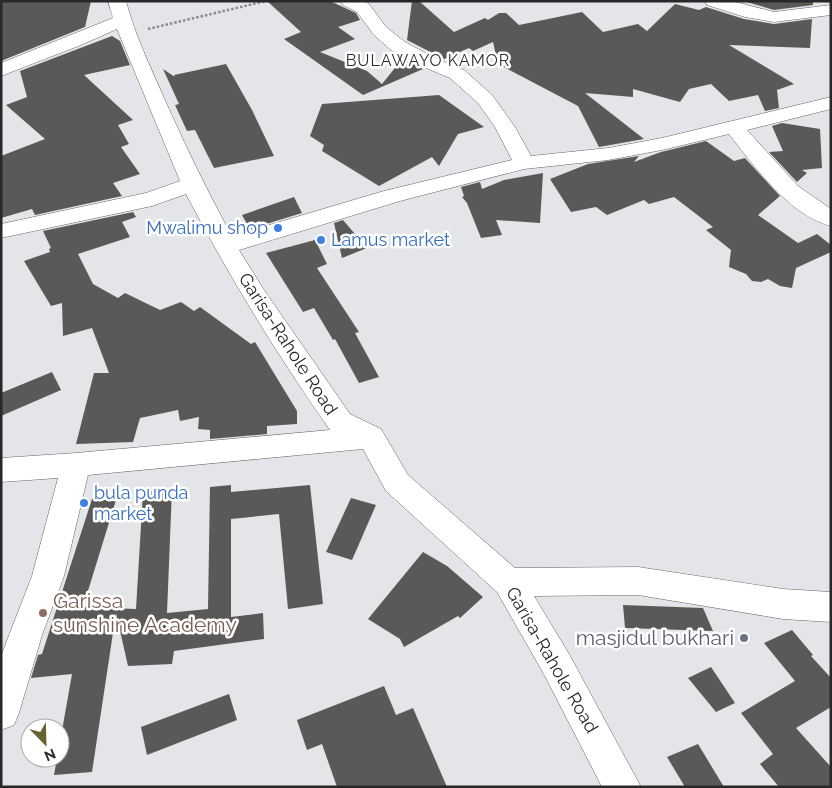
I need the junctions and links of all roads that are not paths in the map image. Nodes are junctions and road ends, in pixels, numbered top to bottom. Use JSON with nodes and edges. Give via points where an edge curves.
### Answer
{"nodes":[{"id":1,"x":349,"y":1,"type":"edge"},
{"id":2,"x":713,"y":1,"type":"edge"},
{"id":3,"x":831,"y":10,"type":"edge"},
{"id":4,"x":122,"y":18,"type":"edge"},
{"id":5,"x":1,"y":70,"type":"edge"},
{"id":6,"x":831,"y":103,"type":"edge"},
{"id":7,"x":734,"y":127,"type":"junction"},
{"id":8,"x":524,"y":163,"type":"junction"},
{"id":9,"x":192,"y":184,"type":"junction"},
{"id":10,"x":831,"y":219,"type":"edge"},
{"id":11,"x":1,"y":231,"type":"edge"},
{"id":12,"x":225,"y":246,"type":"junction"},
{"id":13,"x":371,"y":437,"type":"junction"},
{"id":14,"x":76,"y":465,"type":"junction"},
{"id":15,"x":1,"y":470,"type":"edge"},
{"id":16,"x":508,"y":582,"type":"junction"},
{"id":17,"x":831,"y":607,"type":"edge"},
{"id":18,"x":1,"y":713,"type":"edge"},
{"id":19,"x":622,"y":787,"type":"edge"}],
"edges":[{"from":1,"to":8,"type":"street","via":[[363,8],[380,32],[398,46],[457,74],[485,99],[505,127]]},
{"from":2,"to":3,"type":"street","via":[[774,17]]},
{"from":4,"to":5,"type":"street"},
{"from":4,"to":9,"type":"street","name":"Garisa-Rahole Road"},
{"from":6,"to":7,"type":"street"},
{"from":7,"to":8,"type":"street","via":[[608,154]]},
{"from":7,"to":10,"type":"street","via":[[767,168],[814,211]]},
{"from":8,"to":12,"type":"street","via":[[392,196]]},
{"from":9,"to":11,"type":"street","via":[[152,199]]},
{"from":9,"to":12,"type":"street","name":"Garisa-Rahole Road"},
{"from":12,"to":13,"type":"street","name":"Garisa-Rahole Road","via":[[340,422]]},
{"from":13,"to":14,"type":"street"},
{"from":13,"to":16,"type":"street","name":"Garisa-Rahole Road","via":[[397,483]]},
{"from":14,"to":15,"type":"street"},
{"from":14,"to":18,"type":"street","via":[[48,576],[25,635]]},
{"from":16,"to":17,"type":"street","via":[[638,581],[783,604]]},
{"from":16,"to":19,"type":"street","name":"Garisa-Rahole Road"}]}
